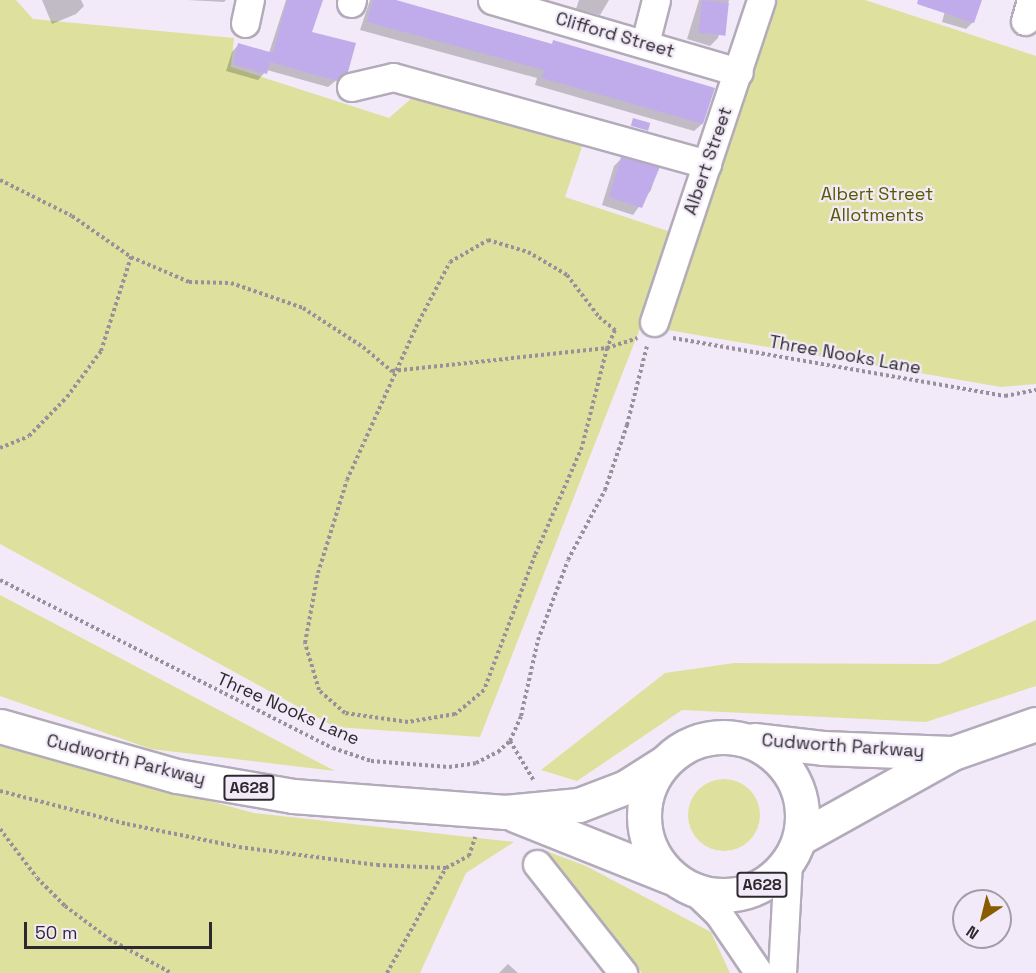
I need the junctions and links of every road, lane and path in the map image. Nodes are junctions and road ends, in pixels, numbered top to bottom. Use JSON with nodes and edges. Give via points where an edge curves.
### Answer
{"nodes":[{"id":1,"x":492,"y":0,"type":"edge"},
{"id":2,"x":656,"y":0,"type":"edge"},
{"id":3,"x":761,"y":0,"type":"edge"},
{"id":4,"x":555,"y":8,"type":"edge"},
{"id":5,"x":645,"y":43,"type":"junction"},
{"id":6,"x":739,"y":72,"type":"junction"},
{"id":7,"x":351,"y":87,"type":"dead end"},
{"id":8,"x":708,"y":164,"type":"junction"},
{"id":9,"x":0,"y":180,"type":"edge"},
{"id":10,"x":131,"y":256,"type":"junction"},
{"id":11,"x":652,"y":328,"type":"junction"},
{"id":12,"x":607,"y":348,"type":"junction"},
{"id":13,"x":396,"y":370,"type":"junction"},
{"id":14,"x":1036,"y":390,"type":"edge"},
{"id":15,"x":0,"y":448,"type":"edge"},
{"id":16,"x":0,"y":580,"type":"edge"},
{"id":17,"x":1036,"y":724,"type":"edge"},
{"id":18,"x":0,"y":726,"type":"edge"},
{"id":19,"x":734,"y":737,"type":"junction"},
{"id":20,"x":510,"y":741,"type":"junction"},
{"id":21,"x":953,"y":753,"type":"junction"},
{"id":22,"x":662,"y":764,"type":"junction"},
{"id":23,"x":0,"y":791,"type":"edge"},
{"id":24,"x":539,"y":807,"type":"junction"},
{"id":25,"x":494,"y":811,"type":"junction"},
{"id":26,"x":0,"y":829,"type":"edge"},
{"id":27,"x":794,"y":850,"type":"junction"},
{"id":28,"x":537,"y":864,"type":"dead end"},
{"id":29,"x":446,"y":868,"type":"junction"},
{"id":30,"x":683,"y":884,"type":"junction"},
{"id":31,"x":171,"y":973,"type":"edge"},
{"id":32,"x":387,"y":973,"type":"edge"},
{"id":33,"x":623,"y":973,"type":"edge"},
{"id":34,"x":759,"y":973,"type":"edge"},
{"id":35,"x":782,"y":973,"type":"edge"}],
"edges":[{"from":1,"to":4,"type":"street","name":"Clifford Street"},
{"from":2,"to":5,"type":"street"},
{"from":3,"to":6,"type":"street","name":"Albert Street"},
{"from":4,"to":5,"type":"street","name":"Clifford Street"},
{"from":5,"to":6,"type":"street","name":"Clifford Street"},
{"from":6,"to":8,"type":"street","name":"Albert Street"},
{"from":7,"to":8,"type":"street","via":[[393,77]]},
{"from":8,"to":11,"type":"street","name":"Albert Street"},
{"from":9,"to":10,"type":"path","via":[[72,216]]},
{"from":10,"to":13,"type":"path","via":[[189,282],[231,283],[303,308]]},
{"from":10,"to":15,"type":"path","via":[[101,351],[67,397],[29,436]]},
{"from":11,"to":12,"type":"path"},
{"from":11,"to":14,"type":"path","name":"Three Nooks Lane","via":[[1005,396]]},
{"from":11,"to":20,"type":"path","via":[[624,435],[605,490],[568,560],[538,640],[522,716]]},
{"from":12,"to":13,"type":"path"},
{"from":12,"to":13,"type":"path","via":[[615,330],[599,317],[567,275],[528,252],[488,240],[450,262]]},
{"from":12,"to":13,"type":"path","via":[[582,447],[535,555],[484,690],[455,714],[408,722],[345,713],[319,690],[305,643],[318,573],[347,480]]},
{"from":16,"to":20,"type":"path","name":"Three Nooks Lane","via":[[264,717],[371,761],[449,767],[476,763]]},
{"from":17,"to":21,"type":"highway","name":"Cudworth Parkway","number":"A628"},
{"from":18,"to":25,"type":"highway","name":"Cudworth Parkway","number":"A628","via":[[177,776],[293,796]]},
{"from":19,"to":21,"type":"highway","name":"Cudworth Parkway","number":"A628","via":[[823,748]]},
{"from":19,"to":22,"type":"highway","name":"Cudworth Parkway","number":"A628","via":[[708,738],[683,747]]},
{"from":19,"to":27,"type":"highway","name":"Cudworth Parkway","number":"A628","via":[[760,746],[782,762],[796,785],[802,812]]},
{"from":20,"to":24,"type":"path","via":[[534,779]]},
{"from":21,"to":27,"type":"highway","name":"Cudworth Parkway","number":"A628"},
{"from":22,"to":24,"type":"highway","name":"Cudworth Parkway","number":"A628","via":[[626,787],[579,805]]},
{"from":22,"to":30,"type":"highway","name":"Cudworth Parkway","number":"A628","via":[[649,785],[644,826],[655,858]]},
{"from":23,"to":29,"type":"path","via":[[127,824],[239,847],[377,865]]},
{"from":24,"to":25,"type":"highway","name":"Cudworth Parkway","number":"A628"},
{"from":25,"to":29,"type":"path","via":[[469,856]]},
{"from":25,"to":30,"type":"highway","name":"Cudworth Parkway","number":"A628","via":[[575,836]]},
{"from":26,"to":31,"type":"path","via":[[37,878],[65,906],[109,939]]},
{"from":27,"to":30,"type":"highway","name":"Cudworth Parkway","number":"A628","via":[[770,881],[747,892],[722,896]]},
{"from":27,"to":35,"type":"street"},
{"from":28,"to":33,"type":"street"},
{"from":29,"to":32,"type":"path"},
{"from":30,"to":34,"type":"street","via":[[718,913]]}]}
